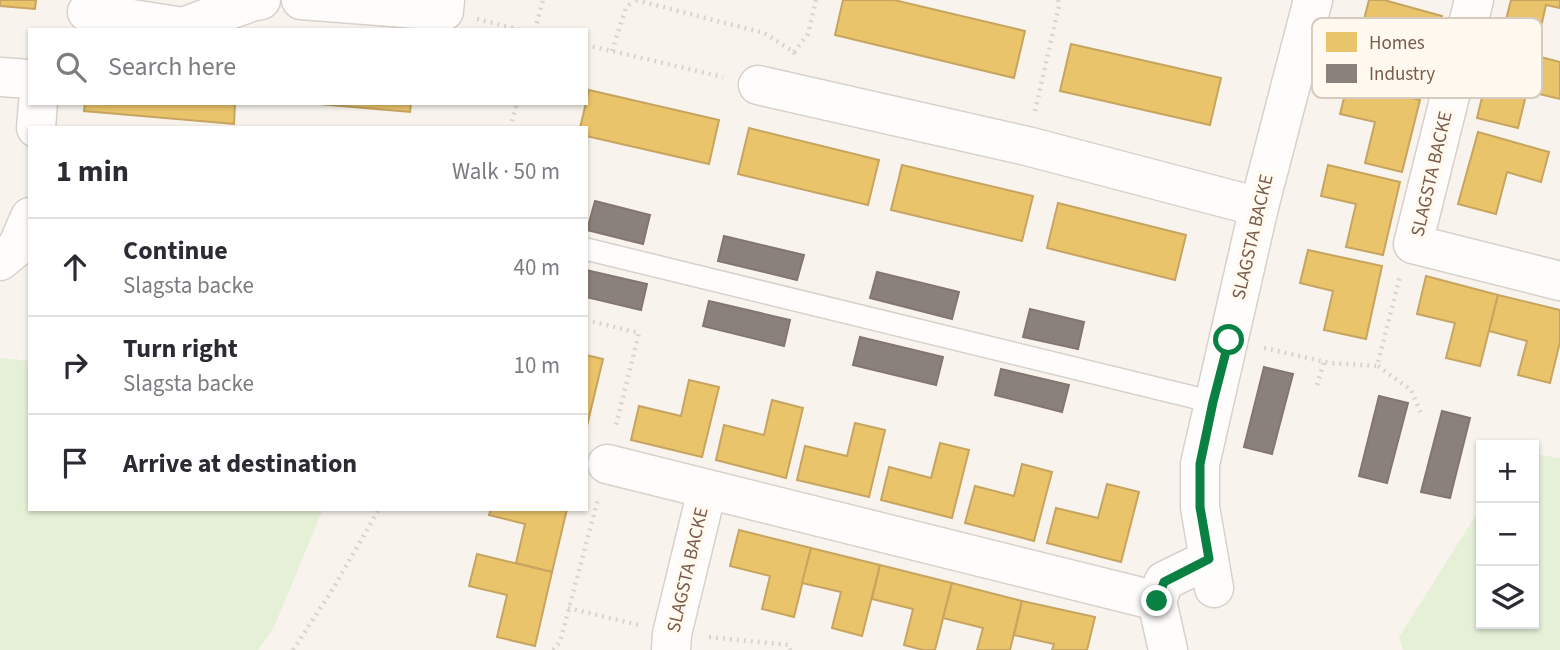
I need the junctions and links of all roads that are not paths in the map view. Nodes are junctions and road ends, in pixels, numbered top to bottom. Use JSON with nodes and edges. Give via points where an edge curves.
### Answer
{"nodes":[{"id":1,"x":261,"y":0,"type":"edge"},
{"id":2,"x":302,"y":0,"type":"edge"},
{"id":3,"x":445,"y":0,"type":"edge"},
{"id":4,"x":1312,"y":0,"type":"edge"},
{"id":5,"x":1474,"y":0,"type":"edge"},
{"id":6,"x":83,"y":14,"type":"edge"},
{"id":7,"x":1470,"y":18,"type":"edge"},
{"id":8,"x":0,"y":78,"type":"edge"},
{"id":9,"x":28,"y":79,"type":"edge"},
{"id":10,"x":758,"y":85,"type":"road end"},
{"id":11,"x":1450,"y":98,"type":"edge"},
{"id":12,"x":38,"y":105,"type":"edge"},
{"id":13,"x":36,"y":126,"type":"edge"},
{"id":14,"x":1259,"y":207,"type":"junction"},
{"id":15,"x":28,"y":222,"type":"edge"},
{"id":16,"x":588,"y":249,"type":"edge"},
{"id":17,"x":0,"y":261,"type":"edge"},
{"id":18,"x":1560,"y":281,"type":"edge"},
{"id":19,"x":1213,"y":402,"type":"junction"},
{"id":20,"x":607,"y":464,"type":"dead end"},
{"id":21,"x":707,"y":490,"type":"junction"},
{"id":22,"x":1157,"y":601,"type":"junction"},
{"id":23,"x":671,"y":650,"type":"edge"},
{"id":24,"x":1168,"y":650,"type":"edge"}],
"edges":[{"from":1,"to":6,"type":"street","via":[[183,27]]},
{"from":2,"to":3,"type":"street","via":[[444,11]]},
{"from":4,"to":14,"type":"street","name":"SLAGSTA BACKE"},
{"from":5,"to":7,"type":"street","name":"SLAGSTA BACKE"},
{"from":8,"to":9,"type":"street"},
{"from":10,"to":14,"type":"street","via":[[1027,146]]},
{"from":11,"to":18,"type":"street","name":"SLAGSTA BACKE","via":[[1413,244]]},
{"from":12,"to":13,"type":"street"},
{"from":14,"to":19,"type":"street","name":"SLAGSTA BACKE"},
{"from":15,"to":17,"type":"street","via":[[17,247]]},
{"from":16,"to":19,"type":"lane"},
{"from":19,"to":22,"type":"street","name":"SLAGSTA BACKE","via":[[1200,464],[1200,507],[1211,574],[1164,582]]},
{"from":20,"to":21,"type":"street"},
{"from":21,"to":22,"type":"street"},
{"from":21,"to":23,"type":"street","name":"SLAGSTA BACKE"},
{"from":22,"to":24,"type":"street"}]}
